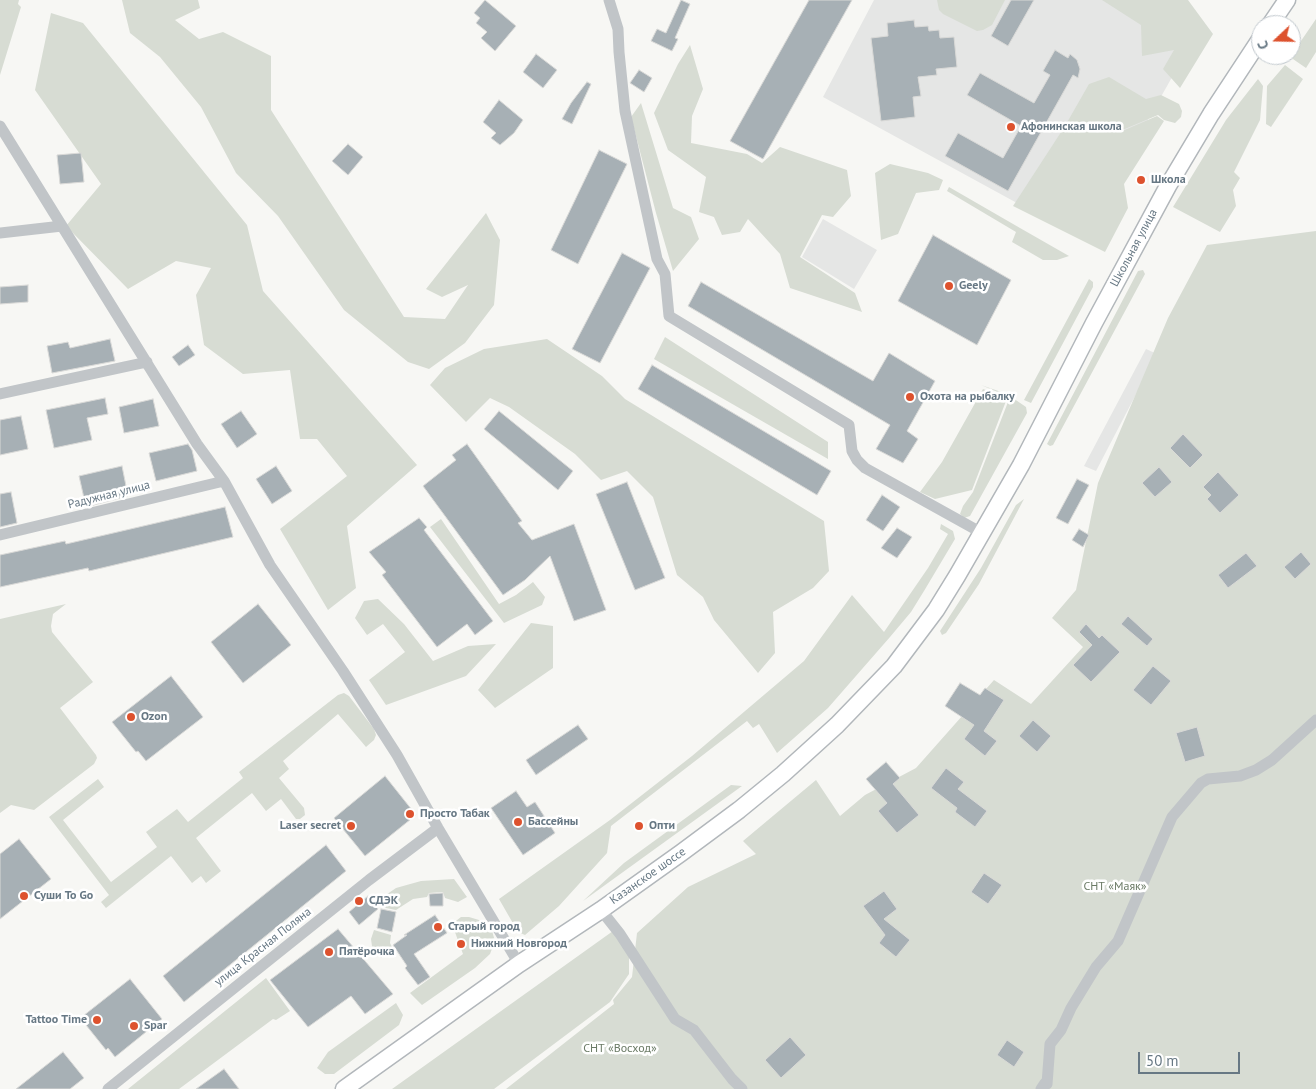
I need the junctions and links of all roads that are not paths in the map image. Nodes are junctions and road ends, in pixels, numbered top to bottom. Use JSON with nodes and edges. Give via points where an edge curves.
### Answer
{"nodes":[{"id":1,"x":609,"y":0,"type":"edge"},
{"id":2,"x":1287,"y":0,"type":"edge"},
{"id":3,"x":1277,"y":15,"type":"edge"},
{"id":4,"x":1251,"y":53,"type":"edge"},
{"id":5,"x":0,"y":126,"type":"edge"},
{"id":6,"x":62,"y":226,"type":"junction"},
{"id":7,"x":0,"y":233,"type":"edge"},
{"id":8,"x":147,"y":362,"type":"junction"},
{"id":9,"x":0,"y":394,"type":"edge"},
{"id":10,"x":224,"y":481,"type":"junction"},
{"id":11,"x":982,"y":533,"type":"junction"},
{"id":12,"x":0,"y":535,"type":"edge"},
{"id":13,"x":1316,"y":720,"type":"edge"},
{"id":14,"x":438,"y":828,"type":"junction"},
{"id":15,"x":601,"y":910,"type":"junction"},
{"id":16,"x":519,"y":964,"type":"junction"},
{"id":17,"x":108,"y":1089,"type":"edge"},
{"id":18,"x":344,"y":1089,"type":"edge"},
{"id":19,"x":742,"y":1089,"type":"edge"},
{"id":20,"x":1041,"y":1089,"type":"edge"}],
"edges":[{"from":1,"to":11,"type":"street","via":[[618,28],[625,111],[657,259],[665,274],[669,316],[849,425],[852,450],[866,468]]},
{"from":2,"to":3,"type":"main road"},
{"from":4,"to":11,"type":"main road","name":"Школьная улица","via":[[1168,186]]},
{"from":5,"to":6,"type":"street"},
{"from":6,"to":7,"type":"street"},
{"from":6,"to":8,"type":"street"},
{"from":8,"to":9,"type":"street"},
{"from":8,"to":10,"type":"street","via":[[197,444]]},
{"from":10,"to":12,"type":"street","name":"Радужная улица"},
{"from":10,"to":14,"type":"street","via":[[270,565],[397,755]]},
{"from":11,"to":15,"type":"main road","name":"Казанское шоссе","via":[[936,610],[894,666],[837,725],[739,810]]},
{"from":13,"to":20,"type":"street","via":[[1272,760],[1256,770],[1201,783],[1172,817],[1118,941],[1096,967],[1050,1044],[1047,1084]]},
{"from":14,"to":16,"type":"street"},
{"from":14,"to":17,"type":"street","name":"улица Красная Поляна"},
{"from":15,"to":16,"type":"main road","name":"Казанское шоссе"},
{"from":15,"to":19,"type":"street","via":[[675,1019],[694,1030]]},
{"from":16,"to":18,"type":"main road"}]}
